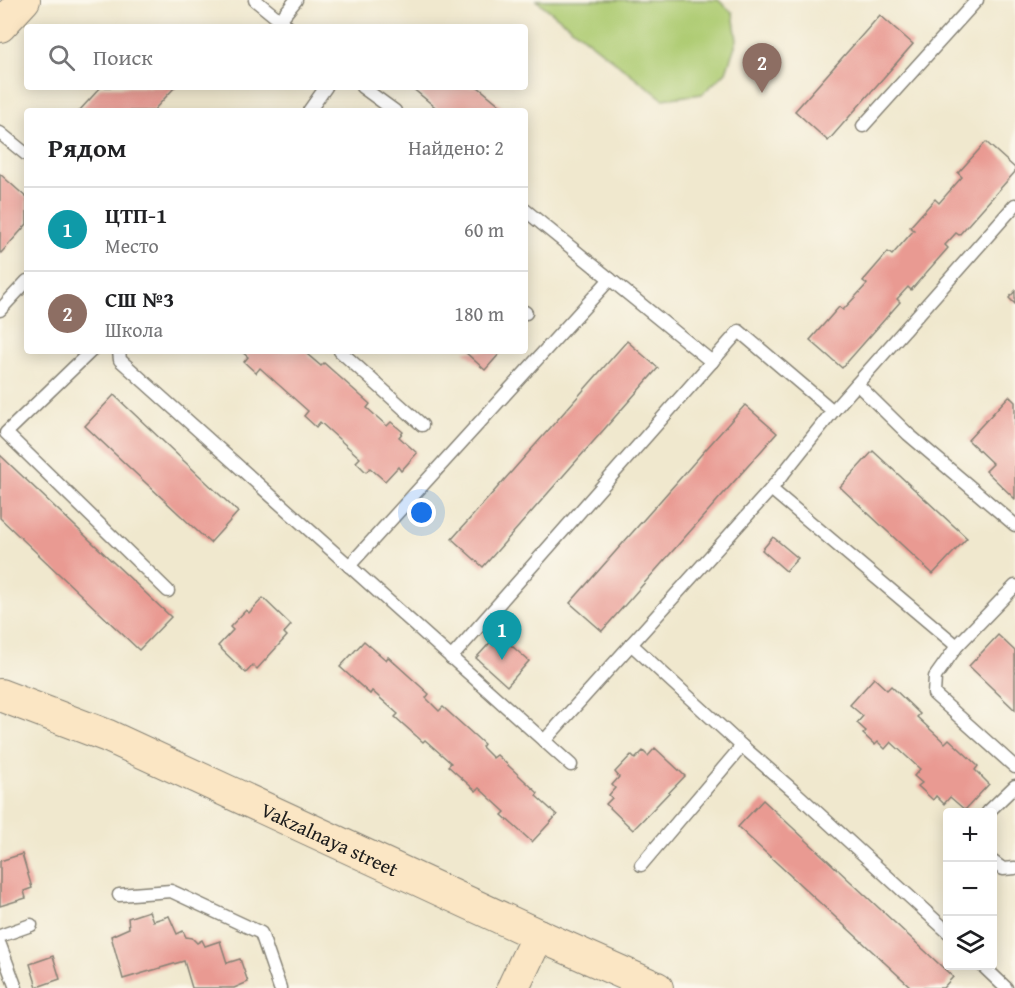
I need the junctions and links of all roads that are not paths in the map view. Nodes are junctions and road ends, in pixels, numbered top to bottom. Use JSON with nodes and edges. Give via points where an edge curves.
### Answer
{"nodes":[{"id":1,"x":24,"y":0,"type":"edge"},
{"id":2,"x":255,"y":0,"type":"edge"},
{"id":3,"x":296,"y":0,"type":"edge"},
{"id":4,"x":977,"y":0,"type":"edge"},
{"id":5,"x":284,"y":24,"type":"edge"},
{"id":6,"x":0,"y":26,"type":"edge"},
{"id":7,"x":324,"y":90,"type":"edge"},
{"id":8,"x":366,"y":90,"type":"edge"},
{"id":9,"x":311,"y":108,"type":"edge"},
{"id":10,"x":391,"y":108,"type":"edge"},
{"id":11,"x":863,"y":126,"type":"dead end"},
{"id":12,"x":0,"y":133,"type":"edge"},
{"id":13,"x":24,"y":153,"type":"edge"},
{"id":14,"x":1015,"y":205,"type":"edge"},
{"id":15,"x":528,"y":212,"type":"edge"},
{"id":16,"x":610,"y":279,"type":"junction"},
{"id":17,"x":24,"y":284,"type":"edge"},
{"id":18,"x":0,"y":310,"type":"edge"},
{"id":19,"x":89,"y":354,"type":"edge"},
{"id":20,"x":119,"y":354,"type":"edge"},
{"id":21,"x":343,"y":354,"type":"edge"},
{"id":22,"x":712,"y":362,"type":"junction"},
{"id":23,"x":857,"y":384,"type":"junction"},
{"id":24,"x":833,"y":411,"type":"junction"},
{"id":25,"x":422,"y":425,"type":"dead end"},
{"id":26,"x":771,"y":489,"type":"junction"},
{"id":27,"x":1015,"y":525,"type":"edge"},
{"id":28,"x":349,"y":566,"type":"junction"},
{"id":29,"x":1015,"y":586,"type":"edge"},
{"id":30,"x":168,"y":591,"type":"dead end"},
{"id":31,"x":631,"y":644,"type":"junction"},
{"id":32,"x":957,"y":646,"type":"junction"},
{"id":33,"x":451,"y":658,"type":"junction"},
{"id":34,"x":0,"y":694,"type":"edge"},
{"id":35,"x":544,"y":741,"type":"junction"},
{"id":36,"x":742,"y":746,"type":"junction"},
{"id":37,"x":571,"y":765,"type":"dead end"},
{"id":38,"x":1015,"y":767,"type":"edge"},
{"id":39,"x":1015,"y":786,"type":"edge"},
{"id":40,"x":993,"y":808,"type":"edge"},
{"id":41,"x":994,"y":862,"type":"edge"},
{"id":42,"x":641,"y":865,"type":"dead end"},
{"id":43,"x":1015,"y":868,"type":"edge"},
{"id":44,"x":119,"y":895,"type":"dead end"},
{"id":45,"x":31,"y":925,"type":"dead end"},
{"id":46,"x":943,"y":927,"type":"edge"},
{"id":47,"x":538,"y":935,"type":"junction"},
{"id":48,"x":0,"y":936,"type":"edge"},
{"id":49,"x":0,"y":945,"type":"edge"},
{"id":50,"x":987,"y":970,"type":"edge"},
{"id":51,"x":16,"y":988,"type":"edge"},
{"id":52,"x":280,"y":988,"type":"edge"},
{"id":53,"x":513,"y":988,"type":"edge"},
{"id":54,"x":657,"y":988,"type":"edge"},
{"id":55,"x":1006,"y":988,"type":"edge"}],
"edges":[{"from":1,"to":6,"type":"main road"},
{"from":2,"to":5,"type":"lane"},
{"from":3,"to":5,"type":"lane"},
{"from":4,"to":11,"type":"lane"},
{"from":7,"to":9,"type":"lane"},
{"from":8,"to":10,"type":"lane"},
{"from":12,"to":13,"type":"lane"},
{"from":14,"to":23,"type":"lane"},
{"from":15,"to":16,"type":"lane"},
{"from":16,"to":22,"type":"lane"},
{"from":16,"to":28,"type":"lane"},
{"from":17,"to":18,"type":"lane"},
{"from":19,"to":30,"type":"lane","via":[[6,433]]},
{"from":20,"to":28,"type":"lane","via":[[120,360]]},
{"from":21,"to":25,"type":"lane"},
{"from":22,"to":24,"type":"lane","via":[[739,332]]},
{"from":22,"to":33,"type":"lane"},
{"from":23,"to":24,"type":"lane"},
{"from":23,"to":27,"type":"lane","via":[[908,434]]},
{"from":24,"to":26,"type":"lane"},
{"from":26,"to":31,"type":"lane"},
{"from":26,"to":32,"type":"lane"},
{"from":28,"to":33,"type":"lane"},
{"from":29,"to":32,"type":"lane"},
{"from":31,"to":35,"type":"lane"},
{"from":31,"to":36,"type":"lane"},
{"from":32,"to":38,"type":"lane","via":[[935,677],[934,693]]},
{"from":33,"to":35,"type":"lane"},
{"from":34,"to":47,"type":"main road","name":"Vakzalnaya street","via":[[108,736]]},
{"from":35,"to":37,"type":"lane"},
{"from":36,"to":42,"type":"lane"},
{"from":36,"to":46,"type":"lane"},
{"from":39,"to":40,"type":"lane"},
{"from":41,"to":43,"type":"lane","via":[[1003,869]]},
{"from":44,"to":52,"type":"lane","via":[[171,891],[261,933]]},
{"from":45,"to":48,"type":"lane"},
{"from":47,"to":53,"type":"main road"},
{"from":47,"to":54,"type":"main road","name":"Vakzalnaya street"},
{"from":49,"to":51,"type":"lane"},
{"from":50,"to":55,"type":"lane"}]}
